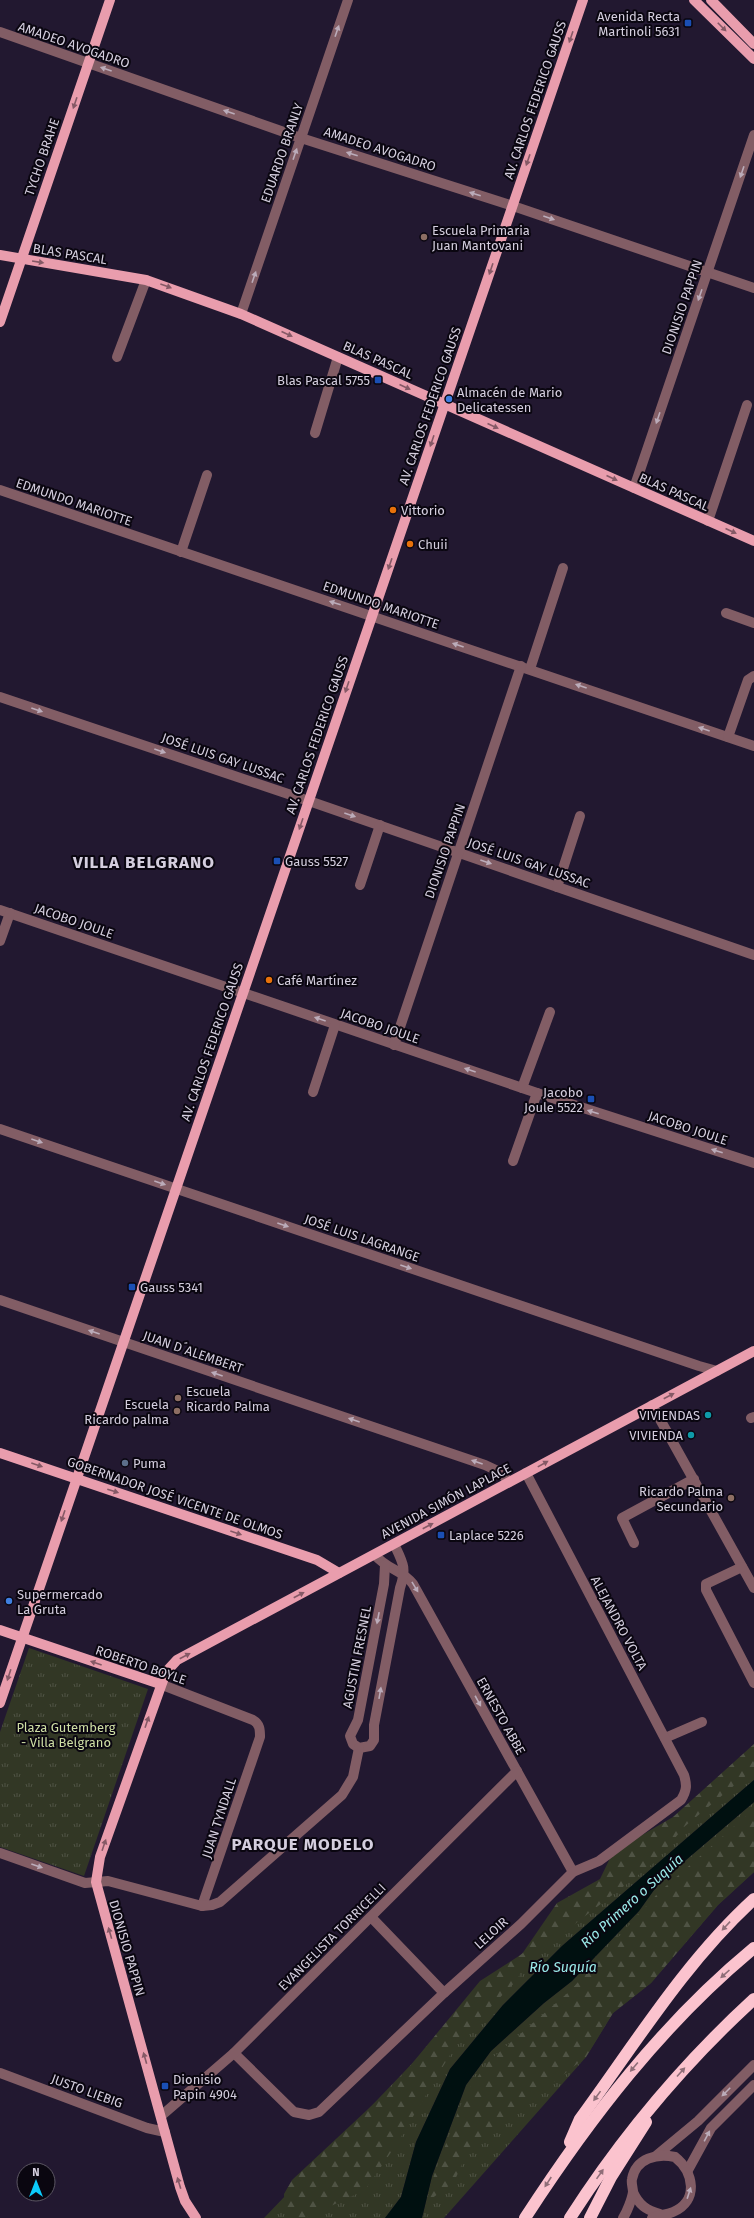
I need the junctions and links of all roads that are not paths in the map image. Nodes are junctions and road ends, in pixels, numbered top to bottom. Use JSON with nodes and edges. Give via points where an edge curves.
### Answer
{"nodes":[{"id":1,"x":110,"y":0,"type":"edge"},
{"id":2,"x":348,"y":0,"type":"edge"},
{"id":3,"x":583,"y":0,"type":"edge"},
{"id":4,"x":694,"y":0,"type":"edge"},
{"id":5,"x":711,"y":0,"type":"edge"},
{"id":6,"x":0,"y":32,"type":"edge"},
{"id":7,"x":754,"y":44,"type":"edge"},
{"id":8,"x":754,"y":59,"type":"edge"},
{"id":9,"x":88,"y":63,"type":"junction"},
{"id":10,"x":754,"y":135,"type":"edge"},
{"id":11,"x":301,"y":138,"type":"junction"},
{"id":12,"x":512,"y":206,"type":"junction"},
{"id":13,"x":0,"y":255,"type":"edge"},
{"id":14,"x":21,"y":259,"type":"junction"},
{"id":15,"x":708,"y":272,"type":"junction"},
{"id":16,"x":146,"y":280,"type":"junction"},
{"id":17,"x":754,"y":288,"type":"edge"},
{"id":18,"x":241,"y":314,"type":"junction"},
{"id":19,"x":0,"y":322,"type":"edge"},
{"id":20,"x":117,"y":357,"type":"dead end"},
{"id":21,"x":338,"y":357,"type":"junction"},
{"id":22,"x":444,"y":404,"type":"junction"},
{"id":23,"x":747,"y":405,"type":"dead end"},
{"id":24,"x":315,"y":433,"type":"dead end"},
{"id":25,"x":207,"y":475,"type":"dead end"},
{"id":26,"x":634,"y":488,"type":"junction"},
{"id":27,"x":0,"y":490,"type":"edge"},
{"id":28,"x":708,"y":521,"type":"junction"},
{"id":29,"x":754,"y":541,"type":"edge"},
{"id":30,"x":181,"y":552,"type":"junction"},
{"id":31,"x":563,"y":568,"type":"dead end"},
{"id":32,"x":726,"y":613,"type":"dead end"},
{"id":33,"x":372,"y":615,"type":"junction"},
{"id":34,"x":754,"y":623,"type":"edge"},
{"id":35,"x":526,"y":668,"type":"junction"},
{"id":36,"x":754,"y":676,"type":"edge"},
{"id":37,"x":0,"y":697,"type":"edge"},
{"id":38,"x":728,"y":737,"type":"junction"},
{"id":39,"x":754,"y":746,"type":"edge"},
{"id":40,"x":309,"y":801,"type":"junction"},
{"id":41,"x":580,"y":816,"type":"dead end"},
{"id":42,"x":380,"y":826,"type":"junction"},
{"id":43,"x":459,"y":853,"type":"junction"},
{"id":44,"x":360,"y":885,"type":"dead end"},
{"id":45,"x":558,"y":887,"type":"junction"},
{"id":46,"x":5,"y":911,"type":"edge"},
{"id":47,"x":0,"y":941,"type":"edge"},
{"id":48,"x":754,"y":955,"type":"edge"},
{"id":49,"x":243,"y":993,"type":"junction"},
{"id":50,"x":550,"y":1012,"type":"dead end"},
{"id":51,"x":335,"y":1025,"type":"junction"},
{"id":52,"x":394,"y":1045,"type":"junction"},
{"id":53,"x":522,"y":1088,"type":"junction"},
{"id":54,"x":313,"y":1092,"type":"dead end"},
{"id":55,"x":537,"y":1094,"type":"junction"},
{"id":56,"x":0,"y":1129,"type":"edge"},
{"id":57,"x":513,"y":1161,"type":"dead end"},
{"id":58,"x":754,"y":1163,"type":"edge"},
{"id":59,"x":176,"y":1188,"type":"junction"},
{"id":60,"x":0,"y":1300,"type":"edge"},
{"id":61,"x":123,"y":1342,"type":"junction"},
{"id":62,"x":754,"y":1351,"type":"edge"},
{"id":63,"x":717,"y":1371,"type":"junction"},
{"id":64,"x":652,"y":1405,"type":"junction"},
{"id":65,"x":0,"y":1453,"type":"edge"},
{"id":66,"x":526,"y":1473,"type":"junction"},
{"id":67,"x":76,"y":1479,"type":"junction"},
{"id":68,"x":694,"y":1479,"type":"junction"},
{"id":69,"x":509,"y":1482,"type":"junction"},
{"id":70,"x":634,"y":1543,"type":"dead end"},
{"id":71,"x":394,"y":1544,"type":"junction"},
{"id":72,"x":375,"y":1554,"type":"junction"},
{"id":73,"x":385,"y":1565,"type":"junction"},
{"id":74,"x":742,"y":1567,"type":"junction"},
{"id":75,"x":339,"y":1573,"type":"junction"},
{"id":76,"x":404,"y":1574,"type":"junction"},
{"id":77,"x":754,"y":1588,"type":"edge"},
{"id":78,"x":0,"y":1630,"type":"edge"},
{"id":79,"x":22,"y":1638,"type":"junction"},
{"id":80,"x":754,"y":1683,"type":"edge"},
{"id":81,"x":160,"y":1684,"type":"junction"},
{"id":82,"x":0,"y":1703,"type":"edge"},
{"id":83,"x":702,"y":1722,"type":"dead end"},
{"id":84,"x":260,"y":1737,"type":"joint"},
{"id":85,"x":665,"y":1738,"type":"junction"},
{"id":86,"x":359,"y":1748,"type":"junction"},
{"id":87,"x":517,"y":1771,"type":"junction"},
{"id":88,"x":687,"y":1786,"type":"joint"},
{"id":89,"x":0,"y":1853,"type":"edge"},
{"id":90,"x":573,"y":1872,"type":"junction"},
{"id":91,"x":212,"y":1881,"type":"junction"},
{"id":92,"x":96,"y":1882,"type":"junction"},
{"id":93,"x":229,"y":1894,"type":"junction"},
{"id":94,"x":754,"y":1898,"type":"edge"},
{"id":95,"x":202,"y":1906,"type":"junction"},
{"id":96,"x":371,"y":1917,"type":"junction"},
{"id":97,"x":754,"y":1948,"type":"edge"},
{"id":98,"x":444,"y":1993,"type":"junction"},
{"id":99,"x":754,"y":1999,"type":"edge"},
{"id":100,"x":234,"y":2053,"type":"junction"},
{"id":101,"x":754,"y":2065,"type":"edge"},
{"id":102,"x":0,"y":2073,"type":"edge"},
{"id":103,"x":754,"y":2085,"type":"edge"},
{"id":104,"x":662,"y":2094,"type":"junction"},
{"id":105,"x":161,"y":2116,"type":"junction"},
{"id":106,"x":165,"y":2132,"type":"junction"},
{"id":107,"x":657,"y":2155,"type":"junction"},
{"id":108,"x":560,"y":2164,"type":"junction"},
{"id":109,"x":688,"y":2170,"type":"junction"},
{"id":110,"x":633,"y":2192,"type":"junction"},
{"id":111,"x":526,"y":2215,"type":"edge"},
{"id":112,"x":656,"y":2216,"type":"edge"},
{"id":113,"x":196,"y":2218,"type":"edge"},
{"id":114,"x":570,"y":2218,"type":"edge"},
{"id":115,"x":590,"y":2218,"type":"edge"},
{"id":116,"x":624,"y":2218,"type":"edge"}],
"edges":[{"from":1,"to":9,"type":"main road","name":"TYCHO BRAHE"},
{"from":11,"to":2,"type":"street","name":"EDUARDO BRANLY","one_way":true},
{"from":3,"to":12,"type":"main road","name":"AV. CARLOS FEDERICO GAUSS","one_way":true},
{"from":4,"to":8,"type":"main road","one_way":true},
{"from":5,"to":7,"type":"main road"},
{"from":6,"to":9,"type":"street","name":"AMADEO AVOGADRO"},
{"from":11,"to":9,"type":"street","name":"AMADEO AVOGADRO","one_way":true},
{"from":9,"to":14,"type":"main road","name":"TYCHO BRAHE","one_way":true},
{"from":10,"to":15,"type":"street","name":"DIONISIO PAPPIN","one_way":true},
{"from":12,"to":11,"type":"street","name":"AMADEO AVOGADRO","one_way":true},
{"from":18,"to":11,"type":"street","name":"EDUARDO BRANLY","one_way":true},
{"from":12,"to":15,"type":"street","name":"AMADEO AVOGADRO","one_way":true},
{"from":12,"to":22,"type":"main road","name":"AV. CARLOS FEDERICO GAUSS","one_way":true},
{"from":13,"to":14,"type":"main road","name":"BLAS PASCAL"},
{"from":14,"to":16,"type":"main road","name":"BLAS PASCAL","one_way":true},
{"from":14,"to":19,"type":"main road","name":"TYCHO BRAHE"},
{"from":15,"to":17,"type":"street","name":"AMADEO AVOGADRO"},
{"from":15,"to":26,"type":"street","name":"DIONISIO PAPPIN","one_way":true},
{"from":16,"to":18,"type":"main road","name":"BLAS PASCAL","one_way":true},
{"from":16,"to":20,"type":"street"},
{"from":18,"to":21,"type":"main road","name":"BLAS PASCAL","one_way":true},
{"from":21,"to":22,"type":"main road","name":"BLAS PASCAL","one_way":true},
{"from":21,"to":24,"type":"street"},
{"from":22,"to":26,"type":"main road","name":"BLAS PASCAL","one_way":true},
{"from":22,"to":33,"type":"main road","name":"AV. CARLOS FEDERICO GAUSS","one_way":true},
{"from":23,"to":28,"type":"street"},
{"from":25,"to":30,"type":"street"},
{"from":26,"to":28,"type":"main road","name":"BLAS PASCAL"},
{"from":27,"to":30,"type":"street","name":"EDMUNDO MARIOTTE"},
{"from":28,"to":29,"type":"main road","name":"BLAS PASCAL","one_way":true},
{"from":33,"to":30,"type":"street","name":"EDMUNDO MARIOTTE","one_way":true},
{"from":31,"to":35,"type":"street","name":"DIONISIO PAPPIN"},
{"from":32,"to":34,"type":"street"},
{"from":35,"to":33,"type":"street","name":"EDMUNDO MARIOTTE","one_way":true},
{"from":33,"to":40,"type":"main road","name":"AV. CARLOS FEDERICO GAUSS","one_way":true},
{"from":38,"to":35,"type":"street","name":"EDMUNDO MARIOTTE","one_way":true},
{"from":35,"to":43,"type":"street","name":"DIONISIO PAPPIN"},
{"from":36,"to":38,"type":"street","via":[[748,680]]},
{"from":37,"to":40,"type":"street","name":"JOSÉ LUIS GAY LUSSAC","one_way":true},
{"from":38,"to":39,"type":"street","name":"EDMUNDO MARIOTTE"},
{"from":40,"to":42,"type":"street","name":"JOSÉ LUIS GAY LUSSAC","one_way":true},
{"from":40,"to":49,"type":"main road","name":"AV. CARLOS FEDERICO GAUSS","one_way":true},
{"from":41,"to":45,"type":"street"},
{"from":42,"to":43,"type":"street","name":"JOSÉ LUIS GAY LUSSAC"},
{"from":42,"to":44,"type":"street"},
{"from":43,"to":45,"type":"street","name":"JOSÉ LUIS GAY LUSSAC","one_way":true},
{"from":43,"to":52,"type":"street","name":"DIONISIO PAPPIN"},
{"from":45,"to":48,"type":"street","name":"JOSÉ LUIS GAY LUSSAC"},
{"from":46,"to":47,"type":"street"},
{"from":46,"to":49,"type":"street","name":"JACOBO JOULE"},
{"from":51,"to":49,"type":"street","name":"JACOBO JOULE","one_way":true},
{"from":49,"to":59,"type":"main road","name":"AV. CARLOS FEDERICO GAUSS"},
{"from":50,"to":53,"type":"street"},
{"from":51,"to":52,"type":"street","name":"JACOBO JOULE"},
{"from":51,"to":54,"type":"street"},
{"from":53,"to":52,"type":"street","name":"JACOBO JOULE","one_way":true},
{"from":53,"to":55,"type":"street","name":"JACOBO JOULE"},
{"from":55,"to":57,"type":"street"},
{"from":58,"to":55,"type":"street","name":"JACOBO JOULE","one_way":true},
{"from":56,"to":59,"type":"street","name":"JOSÉ LUIS LAGRANGE","one_way":true},
{"from":59,"to":61,"type":"main road","name":"AV. CARLOS FEDERICO GAUSS"},
{"from":59,"to":63,"type":"street","name":"JOSÉ LUIS LAGRANGE","one_way":true},
{"from":61,"to":60,"type":"street","name":"JUAN D´ALEMBERT","one_way":true},
{"from":61,"to":67,"type":"main road","name":"AV. CARLOS FEDERICO GAUSS"},
{"from":69,"to":61,"type":"street","name":"JUAN D´ALEMBERT","one_way":true,"via":[[500,1472],[485,1465]]},
{"from":62,"to":63,"type":"main road","name":"AVENIDA SIMÓN LAPLACE"},
{"from":64,"to":63,"type":"main road","name":"AVENIDA SIMÓN LAPLACE","one_way":true},
{"from":66,"to":64,"type":"main road","name":"AVENIDA SIMÓN LAPLACE","one_way":true},
{"from":64,"to":68,"type":"street"},
{"from":65,"to":67,"type":"main road","name":"GOBERNADOR JOSÉ VICENTE DE OLMOS","one_way":true},
{"from":66,"to":69,"type":"main road","name":"AVENIDA SIMÓN LAPLACE"},
{"from":66,"to":85,"type":"street","name":"ALEJANDRO VOLTA"},
{"from":67,"to":75,"type":"main road","name":"GOBERNADOR JOSÉ VICENTE DE OLMOS","one_way":true,"via":[[317,1560]]},
{"from":67,"to":79,"type":"main road","name":"AV. CARLOS FEDERICO GAUSS","one_way":true},
{"from":68,"to":70,"type":"street","via":[[622,1518]]},
{"from":68,"to":74,"type":"street"},
{"from":71,"to":69,"type":"main road","name":"AVENIDA SIMÓN LAPLACE","one_way":true},
{"from":71,"to":72,"type":"main road","name":"AVENIDA SIMÓN LAPLACE"},
{"from":71,"to":76,"type":"street","name":"ERNESTO ABBE","via":[[404,1564]]},
{"from":72,"to":73,"type":"street","name":"ERNESTO ABBE"},
{"from":72,"to":75,"type":"main road","name":"AVENIDA SIMÓN LAPLACE"},
{"from":73,"to":76,"type":"street","name":"ERNESTO ABBE"},
{"from":73,"to":86,"type":"street","name":"AGUSTIN FRESNEL","one_way":true,"via":[[384,1584],[358,1720],[350,1736],[352,1744]]},
{"from":74,"to":77,"type":"street"},
{"from":74,"to":80,"type":"street","via":[[706,1584],[706,1590]]},
{"from":81,"to":75,"type":"main road","name":"AVENIDA SIMÓN LAPLACE","one_way":true,"via":[[166,1672],[177,1660]]},
{"from":86,"to":76,"type":"street","one_way":true,"via":[[367,1748],[374,1740],[374,1725]]},
{"from":76,"to":87,"type":"street","name":"ERNESTO ABBE","one_way":true,"via":[[413,1584]]},
{"from":78,"to":79,"type":"main road","name":"ROBERTO BOYLE"},
{"from":81,"to":79,"type":"main road","name":"ROBERTO BOYLE","one_way":true},
{"from":79,"to":82,"type":"main road","name":"AV. CARLOS FEDERICO GAUSS","one_way":true},
{"from":81,"to":84,"type":"street","name":"ROBERTO BOYLE","via":[[257,1722]]},
{"from":92,"to":81,"type":"main road","name":"DIONISIO PAPPIN","one_way":true,"via":[[100,1857]]},
{"from":83,"to":85,"type":"street"},
{"from":84,"to":91,"type":"street","name":"JUAN TYNDALL"},
{"from":85,"to":88,"type":"street","name":"ALEJANDRO VOLTA"},
{"from":86,"to":93,"type":"street","via":[[353,1777],[342,1794]]},
{"from":87,"to":90,"type":"street","name":"ERNESTO ABBE"},
{"from":87,"to":96,"type":"street","name":"EVANGELISTA TORRICELLI"},
{"from":88,"to":90,"type":"street","name":"LELOIR","via":[[681,1800],[599,1861]]},
{"from":89,"to":92,"type":"street","one_way":true,"via":[[85,1883]]},
{"from":90,"to":98,"type":"street","name":"LELOIR","via":[[521,1924]]},
{"from":91,"to":93,"type":"street","via":[[216,1894]]},
{"from":91,"to":95,"type":"street","name":"JUAN TYNDALL"},
{"from":92,"to":95,"type":"street","via":[[108,1881]]},
{"from":105,"to":92,"type":"main road","name":"DIONISIO PAPPIN","one_way":true},
{"from":93,"to":95,"type":"street","via":[[216,1904]]},
{"from":94,"to":108,"type":"highway","one_way":true,"via":[[716,1937],[667,1998],[580,2119]]},
{"from":96,"to":98,"type":"street"},
{"from":96,"to":100,"type":"street","name":"EVANGELISTA TORRICELLI"},
{"from":97,"to":108,"type":"highway","one_way":true,"via":[[658,2040],[613,2093]]},
{"from":98,"to":100,"type":"street","name":"LELOIR","via":[[319,2112],[309,2115],[294,2112]]},
{"from":104,"to":99,"type":"highway","one_way":true,"via":[[712,2039]]},
{"from":100,"to":105,"type":"street","name":"EVANGELISTA TORRICELLI"},
{"from":101,"to":107,"type":"street","one_way":true,"via":[[698,2121]]},
{"from":102,"to":106,"type":"street","name":"JUSTO LIEBIG","via":[[147,2128]]},
{"from":109,"to":103,"type":"street","one_way":true,"via":[[711,2128]]},
{"from":114,"to":104,"type":"highway","one_way":true,"via":[[617,2150]]},
{"from":104,"to":115,"type":"highway","via":[[634,2144],[609,2181]]},
{"from":105,"to":106,"type":"main road","name":"DIONISIO PAPPIN"},
{"from":113,"to":106,"type":"main road","name":"DIONISIO PAPPIN","one_way":true,"via":[[185,2201]]},
{"from":107,"to":109,"type":"street","via":[[675,2156]]},
{"from":107,"to":110,"type":"street","via":[[645,2159],[636,2168],[632,2180]]},
{"from":108,"to":111,"type":"highway","one_way":true},
{"from":112,"to":109,"type":"street","one_way":true,"via":[[673,2212],[683,2205],[690,2195],[692,2182]]},
{"from":110,"to":112,"type":"street","via":[[638,2203]]},
{"from":110,"to":116,"type":"street"}]}
